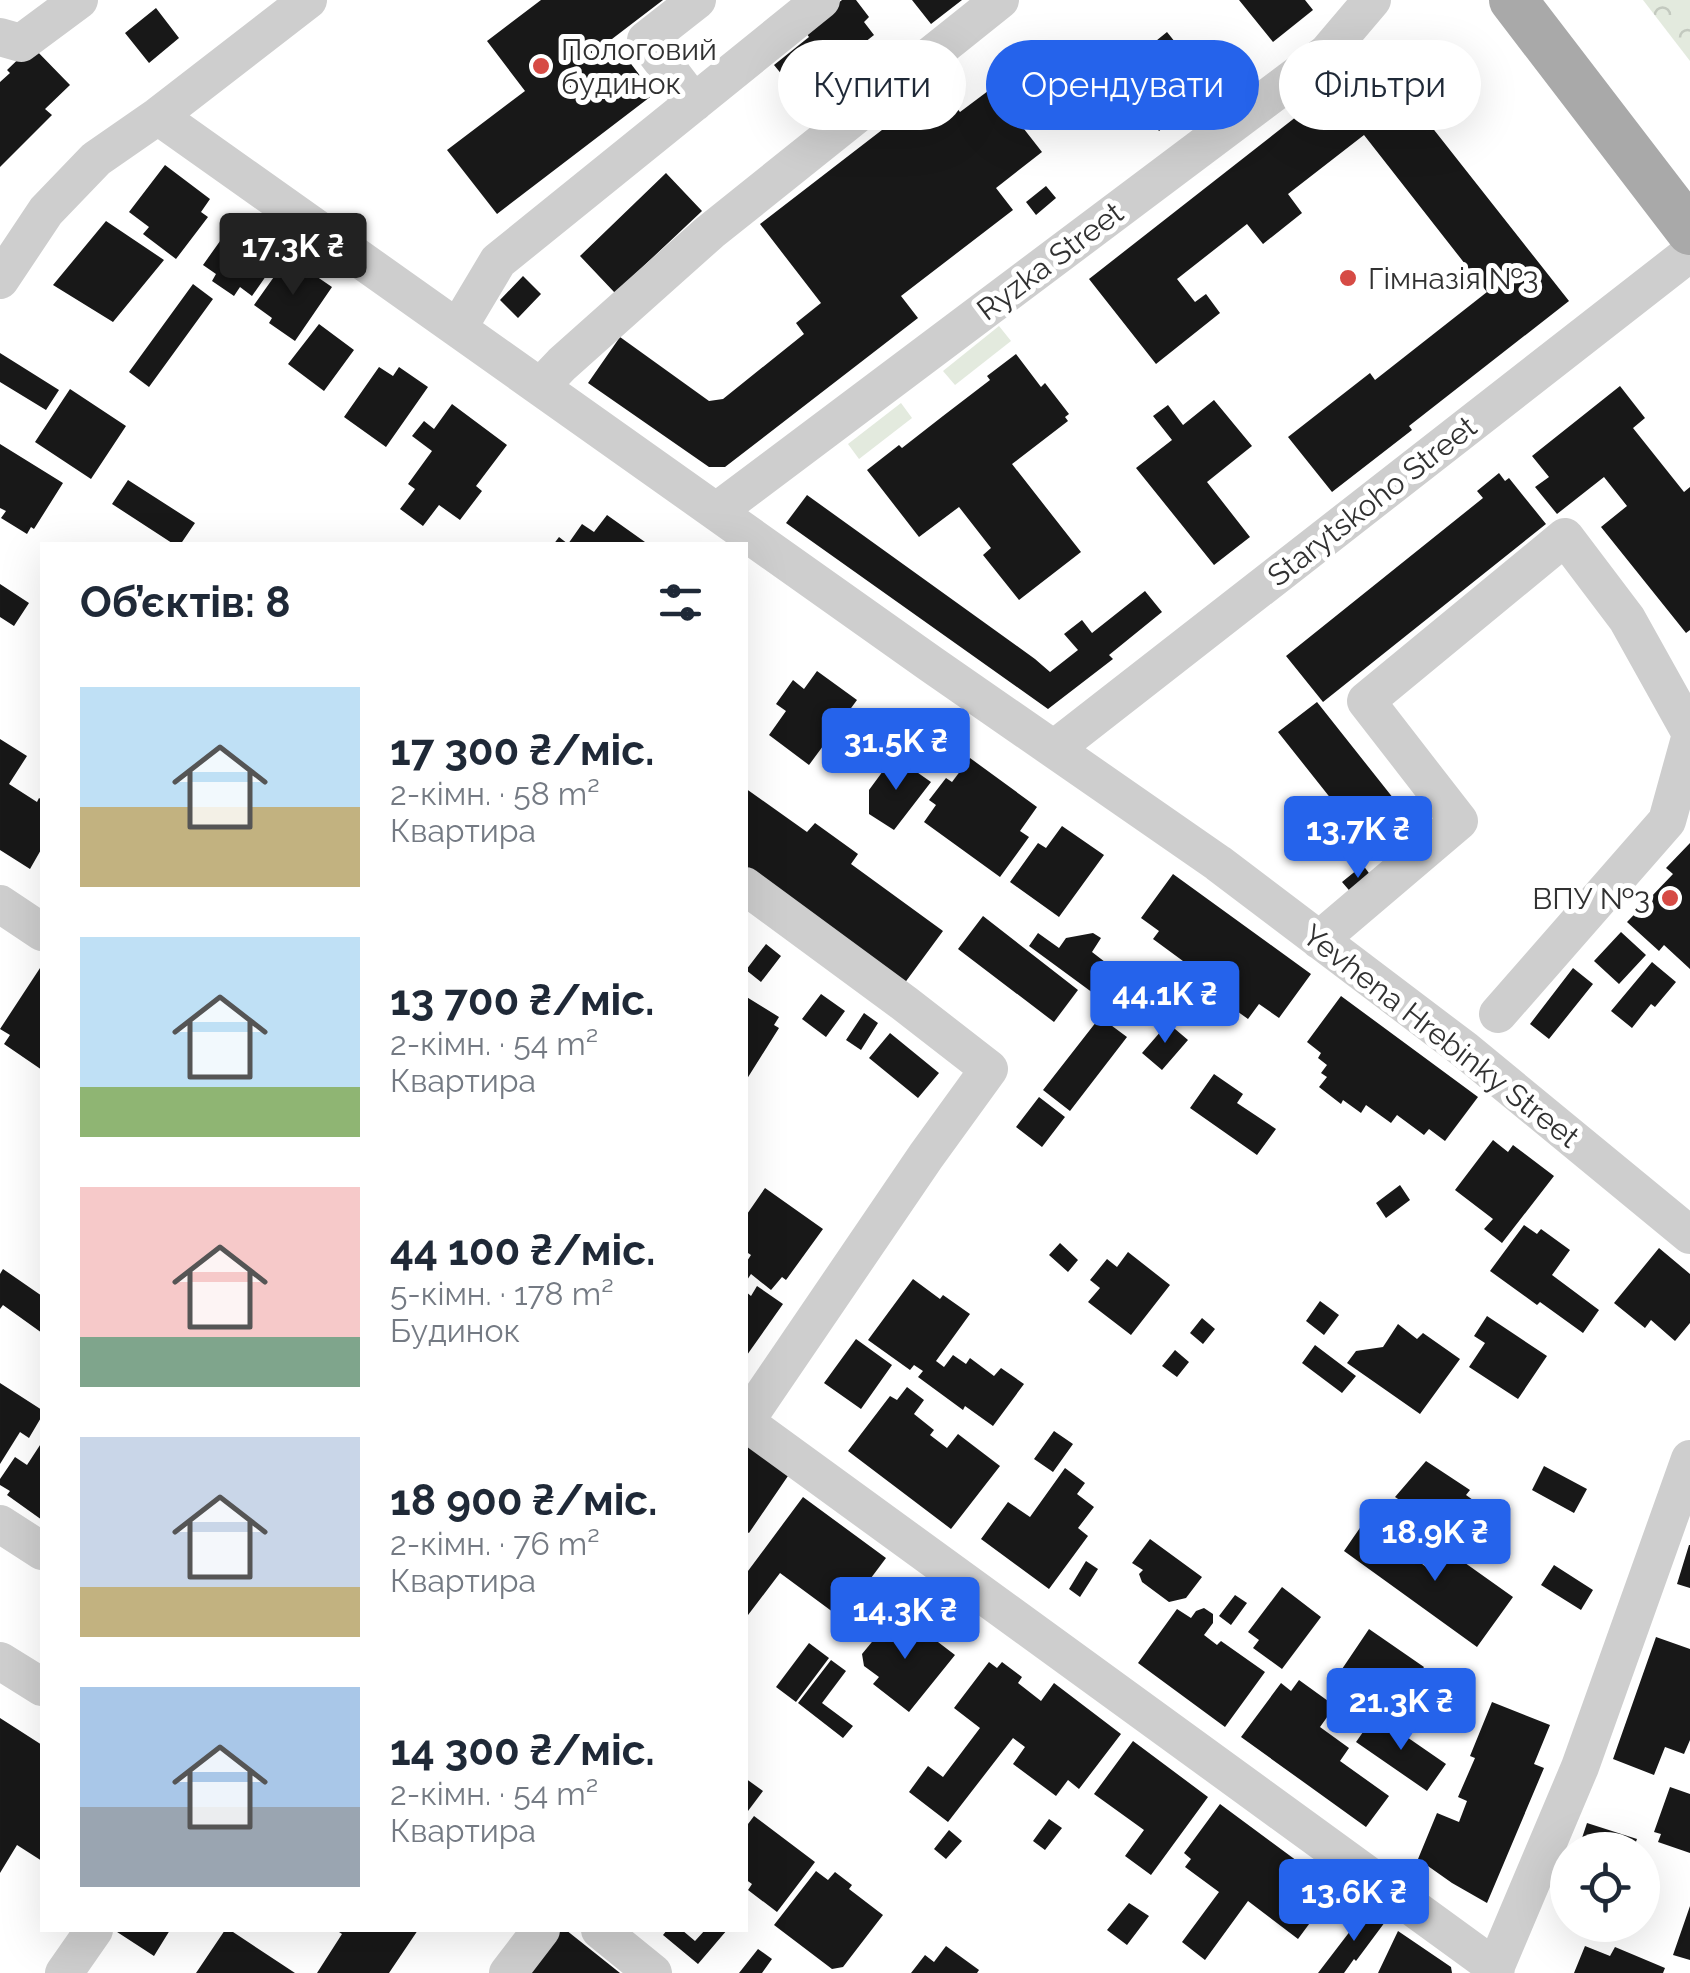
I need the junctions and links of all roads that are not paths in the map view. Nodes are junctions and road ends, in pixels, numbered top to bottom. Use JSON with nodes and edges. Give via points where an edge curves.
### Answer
{"nodes":[{"id":1,"x":79,"y":0,"type":"edge"},
{"id":2,"x":308,"y":0,"type":"edge"},
{"id":3,"x":697,"y":0,"type":"edge"},
{"id":4,"x":821,"y":0,"type":"edge"},
{"id":5,"x":1000,"y":0,"type":"edge"},
{"id":6,"x":1372,"y":0,"type":"edge"},
{"id":7,"x":1513,"y":0,"type":"edge"},
{"id":8,"x":0,"y":37,"type":"edge"},
{"id":9,"x":694,"y":102,"type":"junction"},
{"id":10,"x":158,"y":116,"type":"junction"},
{"id":11,"x":1690,"y":230,"type":"edge"},
{"id":12,"x":1690,"y":253,"type":"edge"},
{"id":13,"x":0,"y":280,"type":"edge"},
{"id":14,"x":458,"y":328,"type":"junction"},
{"id":15,"x":540,"y":386,"type":"junction"},
{"id":16,"x":717,"y":510,"type":"junction"},
{"id":17,"x":1690,"y":735,"type":"edge"},
{"id":18,"x":1054,"y":750,"type":"junction"},
{"id":19,"x":748,"y":888,"type":"edge"},
{"id":20,"x":0,"y":904,"type":"edge"},
{"id":21,"x":40,"y":931,"type":"edge"},
{"id":22,"x":1320,"y":940,"type":"junction"},
{"id":23,"x":1498,"y":1014,"type":"dead end"},
{"id":24,"x":1690,"y":1235,"type":"edge"},
{"id":25,"x":748,"y":1418,"type":"edge"},
{"id":26,"x":748,"y":1424,"type":"edge"},
{"id":27,"x":1690,"y":1459,"type":"edge"},
{"id":28,"x":0,"y":1524,"type":"edge"},
{"id":29,"x":40,"y":1551,"type":"edge"},
{"id":30,"x":0,"y":1661,"type":"edge"},
{"id":31,"x":40,"y":1686,"type":"edge"},
{"id":32,"x":93,"y":1932,"type":"edge"},
{"id":33,"x":539,"y":1932,"type":"edge"},
{"id":34,"x":603,"y":1932,"type":"edge"},
{"id":35,"x":1495,"y":1970,"type":"edge"},
{"id":36,"x":64,"y":1973,"type":"edge"},
{"id":37,"x":508,"y":1973,"type":"edge"},
{"id":38,"x":654,"y":1973,"type":"edge"}],
"edges":[{"from":1,"to":8,"type":"street","via":[[21,43]]},
{"from":2,"to":10,"type":"street"},
{"from":3,"to":9,"type":"street","via":[[646,40]]},
{"from":4,"to":9,"type":"street"},
{"from":5,"to":15,"type":"street","via":[[710,232]]},
{"from":6,"to":16,"type":"street","name":"Ryzka Street","via":[[1327,53]]},
{"from":7,"to":11,"type":"main road"},
{"from":9,"to":14,"type":"street","via":[[498,261]]},
{"from":10,"to":13,"type":"street","via":[[96,160],[46,211]]},
{"from":10,"to":14,"type":"street","name":"Yevhena Hrebinky Street"},
{"from":12,"to":18,"type":"street","name":"Starytskoho Street","via":[[1196,616]]},
{"from":14,"to":15,"type":"street","name":"Yevhena Hrebinky Street"},
{"from":15,"to":16,"type":"street","name":"Yevhena Hrebinky Street"},
{"from":16,"to":18,"type":"street","name":"Yevhena Hrebinky Street"},
{"from":17,"to":22,"type":"street","via":[[1627,619],[1566,538],[1366,701],[1458,821]]},
{"from":17,"to":23,"type":"street","via":[[1667,822]]},
{"from":18,"to":22,"type":"street","name":"Yevhena Hrebinky Street"},
{"from":19,"to":25,"type":"street","via":[[989,1069]]},
{"from":20,"to":21,"type":"street"},
{"from":22,"to":24,"type":"street","name":"Yevhena Hrebinky Street"},
{"from":26,"to":35,"type":"street"},
{"from":27,"to":35,"type":"street","via":[[1580,1767]]},
{"from":28,"to":29,"type":"street"},
{"from":30,"to":31,"type":"street"},
{"from":32,"to":36,"type":"street"},
{"from":33,"to":37,"type":"street"},
{"from":34,"to":38,"type":"street"}]}
